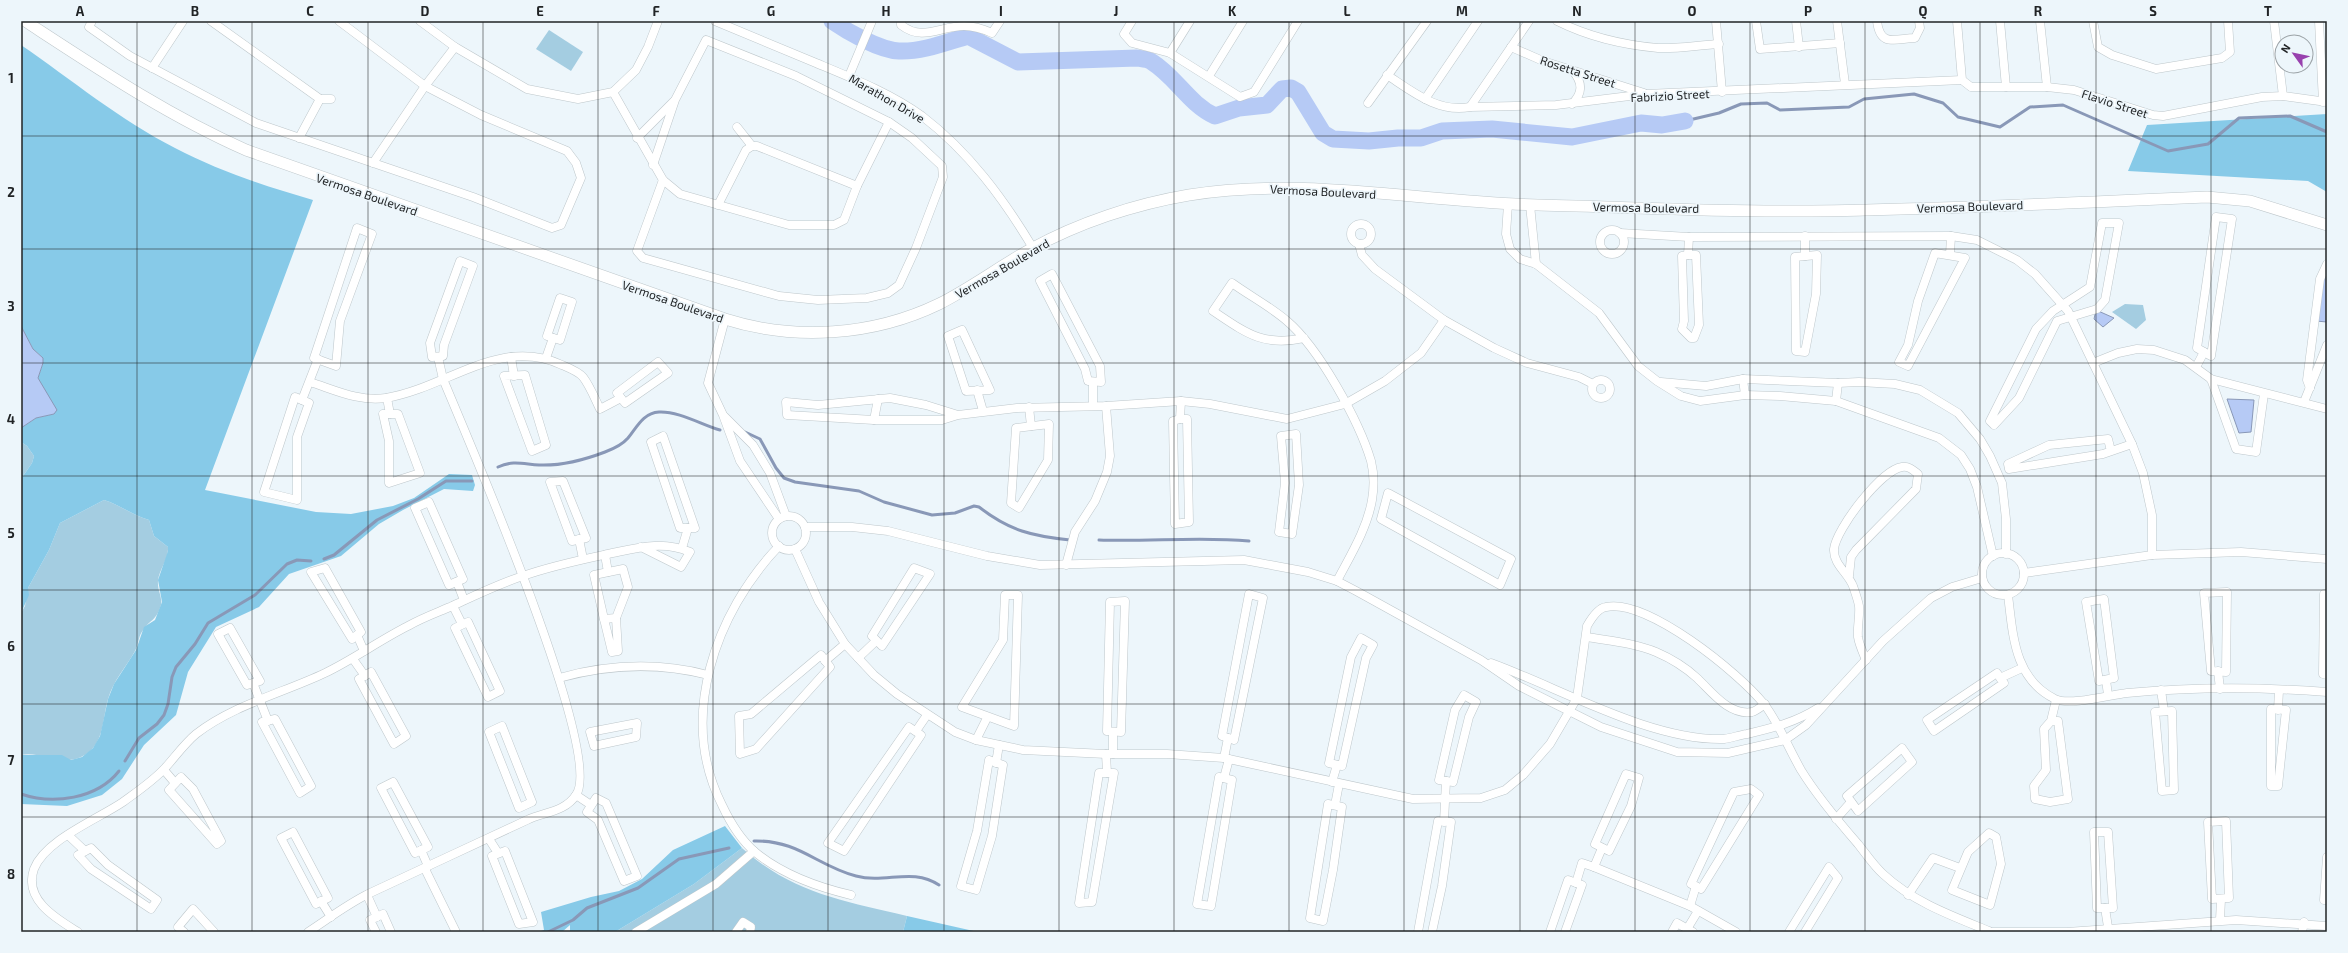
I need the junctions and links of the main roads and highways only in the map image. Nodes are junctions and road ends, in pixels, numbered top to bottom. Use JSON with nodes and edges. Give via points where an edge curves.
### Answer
{"nodes":[{"id":1,"x":25,"y":21,"type":"edge"},
{"id":2,"x":2327,"y":226,"type":"edge"}],
"edges":[{"from":1,"to":2,"type":"main road","name":"Vermosa Boulevard","via":[[148,101],[197,128],[246,150],[724,319],[761,329],[821,333],[866,328],[907,317],[943,302],[1033,248],[1071,230],[1129,209],[1187,195],[1269,187],[1530,205],[1808,211],[2207,197],[2250,201]]}]}
